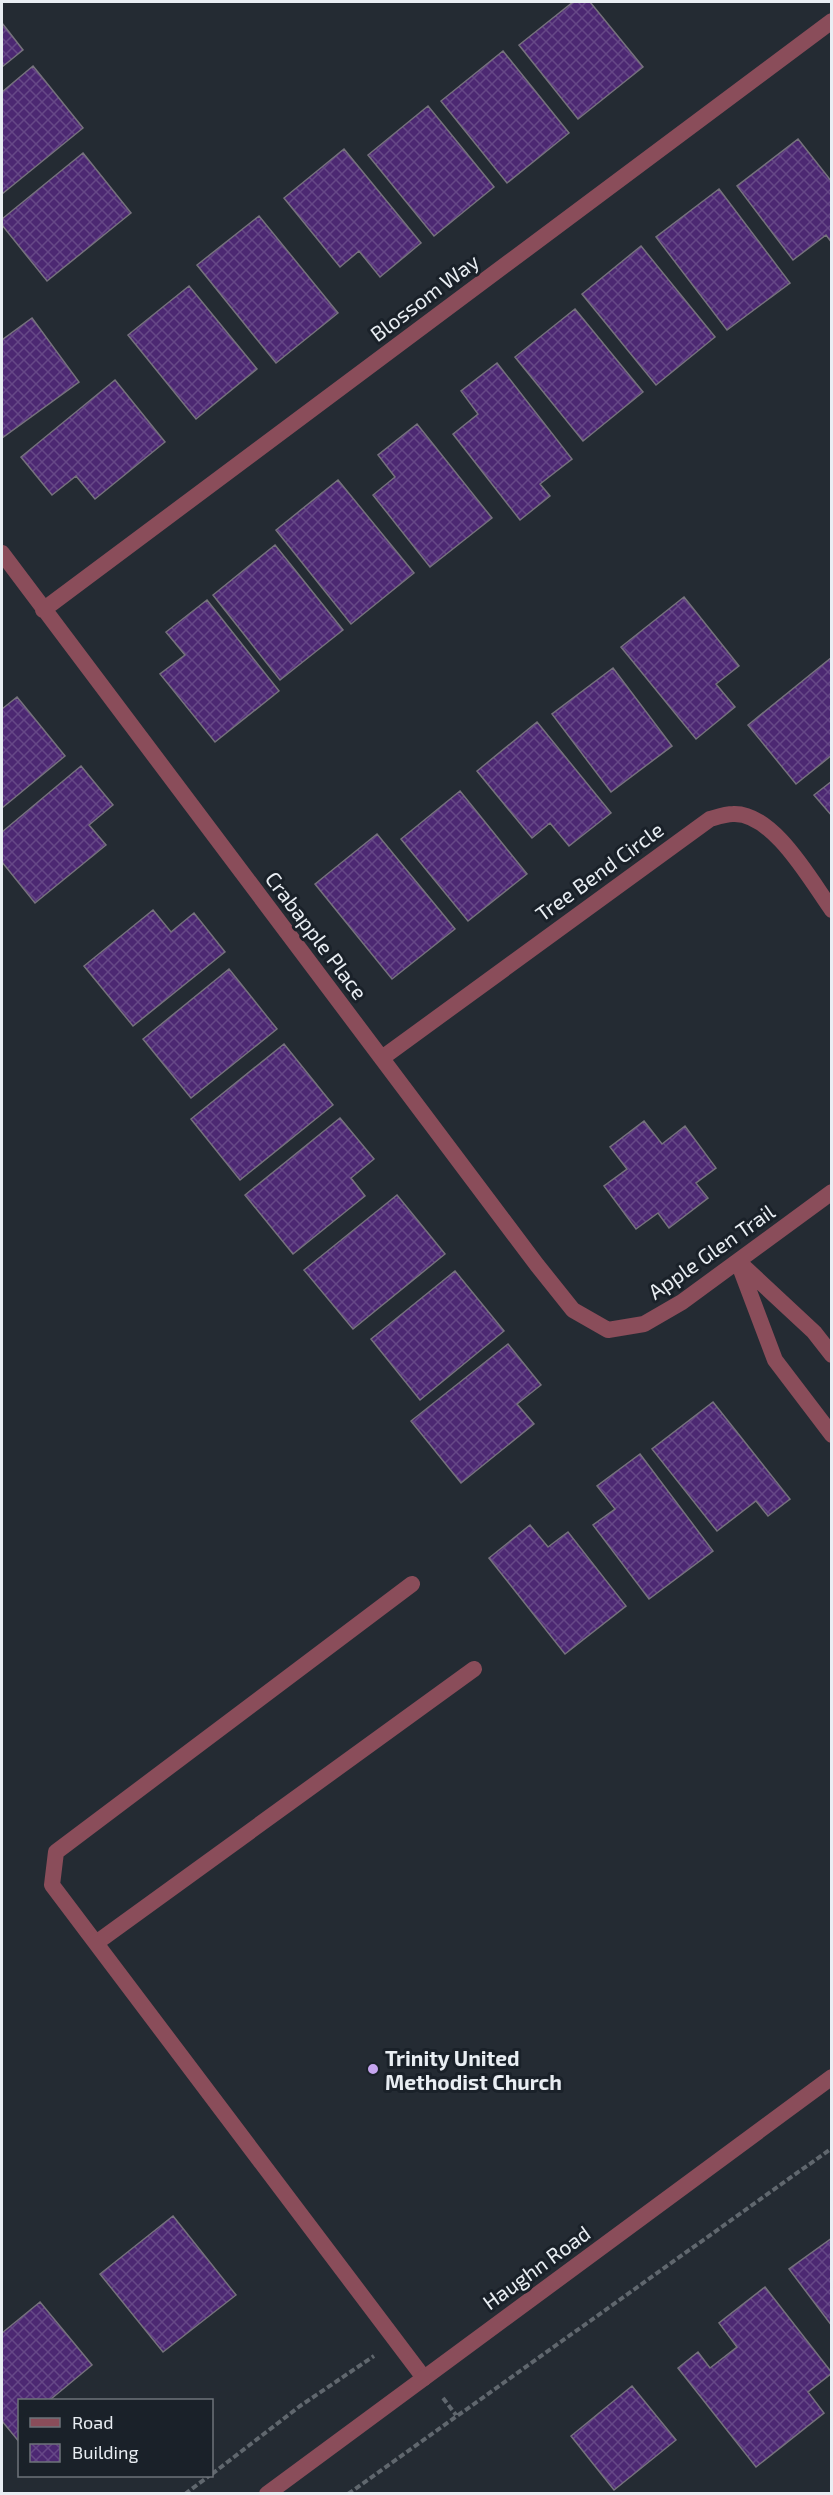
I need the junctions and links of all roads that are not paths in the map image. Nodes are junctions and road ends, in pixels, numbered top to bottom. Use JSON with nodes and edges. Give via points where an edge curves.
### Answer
{"nodes":[{"id":1,"x":831,"y":21,"type":"edge"},
{"id":2,"x":2,"y":554,"type":"edge"},
{"id":3,"x":43,"y":610,"type":"junction"},
{"id":4,"x":831,"y":910,"type":"edge"},
{"id":5,"x":382,"y":1058,"type":"junction"},
{"id":6,"x":831,"y":1192,"type":"edge"},
{"id":7,"x":738,"y":1262,"type":"junction"},
{"id":8,"x":608,"y":1330,"type":"joint"},
{"id":9,"x":831,"y":1355,"type":"edge"},
{"id":10,"x":831,"y":1435,"type":"edge"},
{"id":11,"x":412,"y":1584,"type":"dead end"},
{"id":12,"x":474,"y":1669,"type":"dead end"},
{"id":13,"x":96,"y":1943,"type":"junction"},
{"id":14,"x":831,"y":2077,"type":"edge"},
{"id":15,"x":425,"y":2377,"type":"junction"},
{"id":16,"x":267,"y":2493,"type":"edge"}],
"edges":[{"from":1,"to":3,"type":"street","name":"Blossom Way"},
{"from":2,"to":3,"type":"street","name":"Crabapple Place"},
{"from":3,"to":5,"type":"street","name":"Crabapple Place"},
{"from":4,"to":5,"type":"street","name":"Tree Bend Circle","via":[[786,845],[757,820],[735,814],[710,819]]},
{"from":5,"to":8,"type":"street","name":"Crabapple Place","via":[[573,1310]]},
{"from":6,"to":7,"type":"street","name":"Apple Glen Trail"},
{"from":7,"to":8,"type":"street","name":"Apple Glen Trail","via":[[644,1324]]},
{"from":7,"to":9,"type":"street","via":[[814,1332]]},
{"from":7,"to":10,"type":"street","via":[[775,1360]]},
{"from":11,"to":13,"type":"street","via":[[56,1852],[52,1885]]},
{"from":12,"to":13,"type":"street"},
{"from":13,"to":15,"type":"street"},
{"from":14,"to":15,"type":"street","name":"Haughn Road"},
{"from":15,"to":16,"type":"street","name":"Haughn Road"}]}
